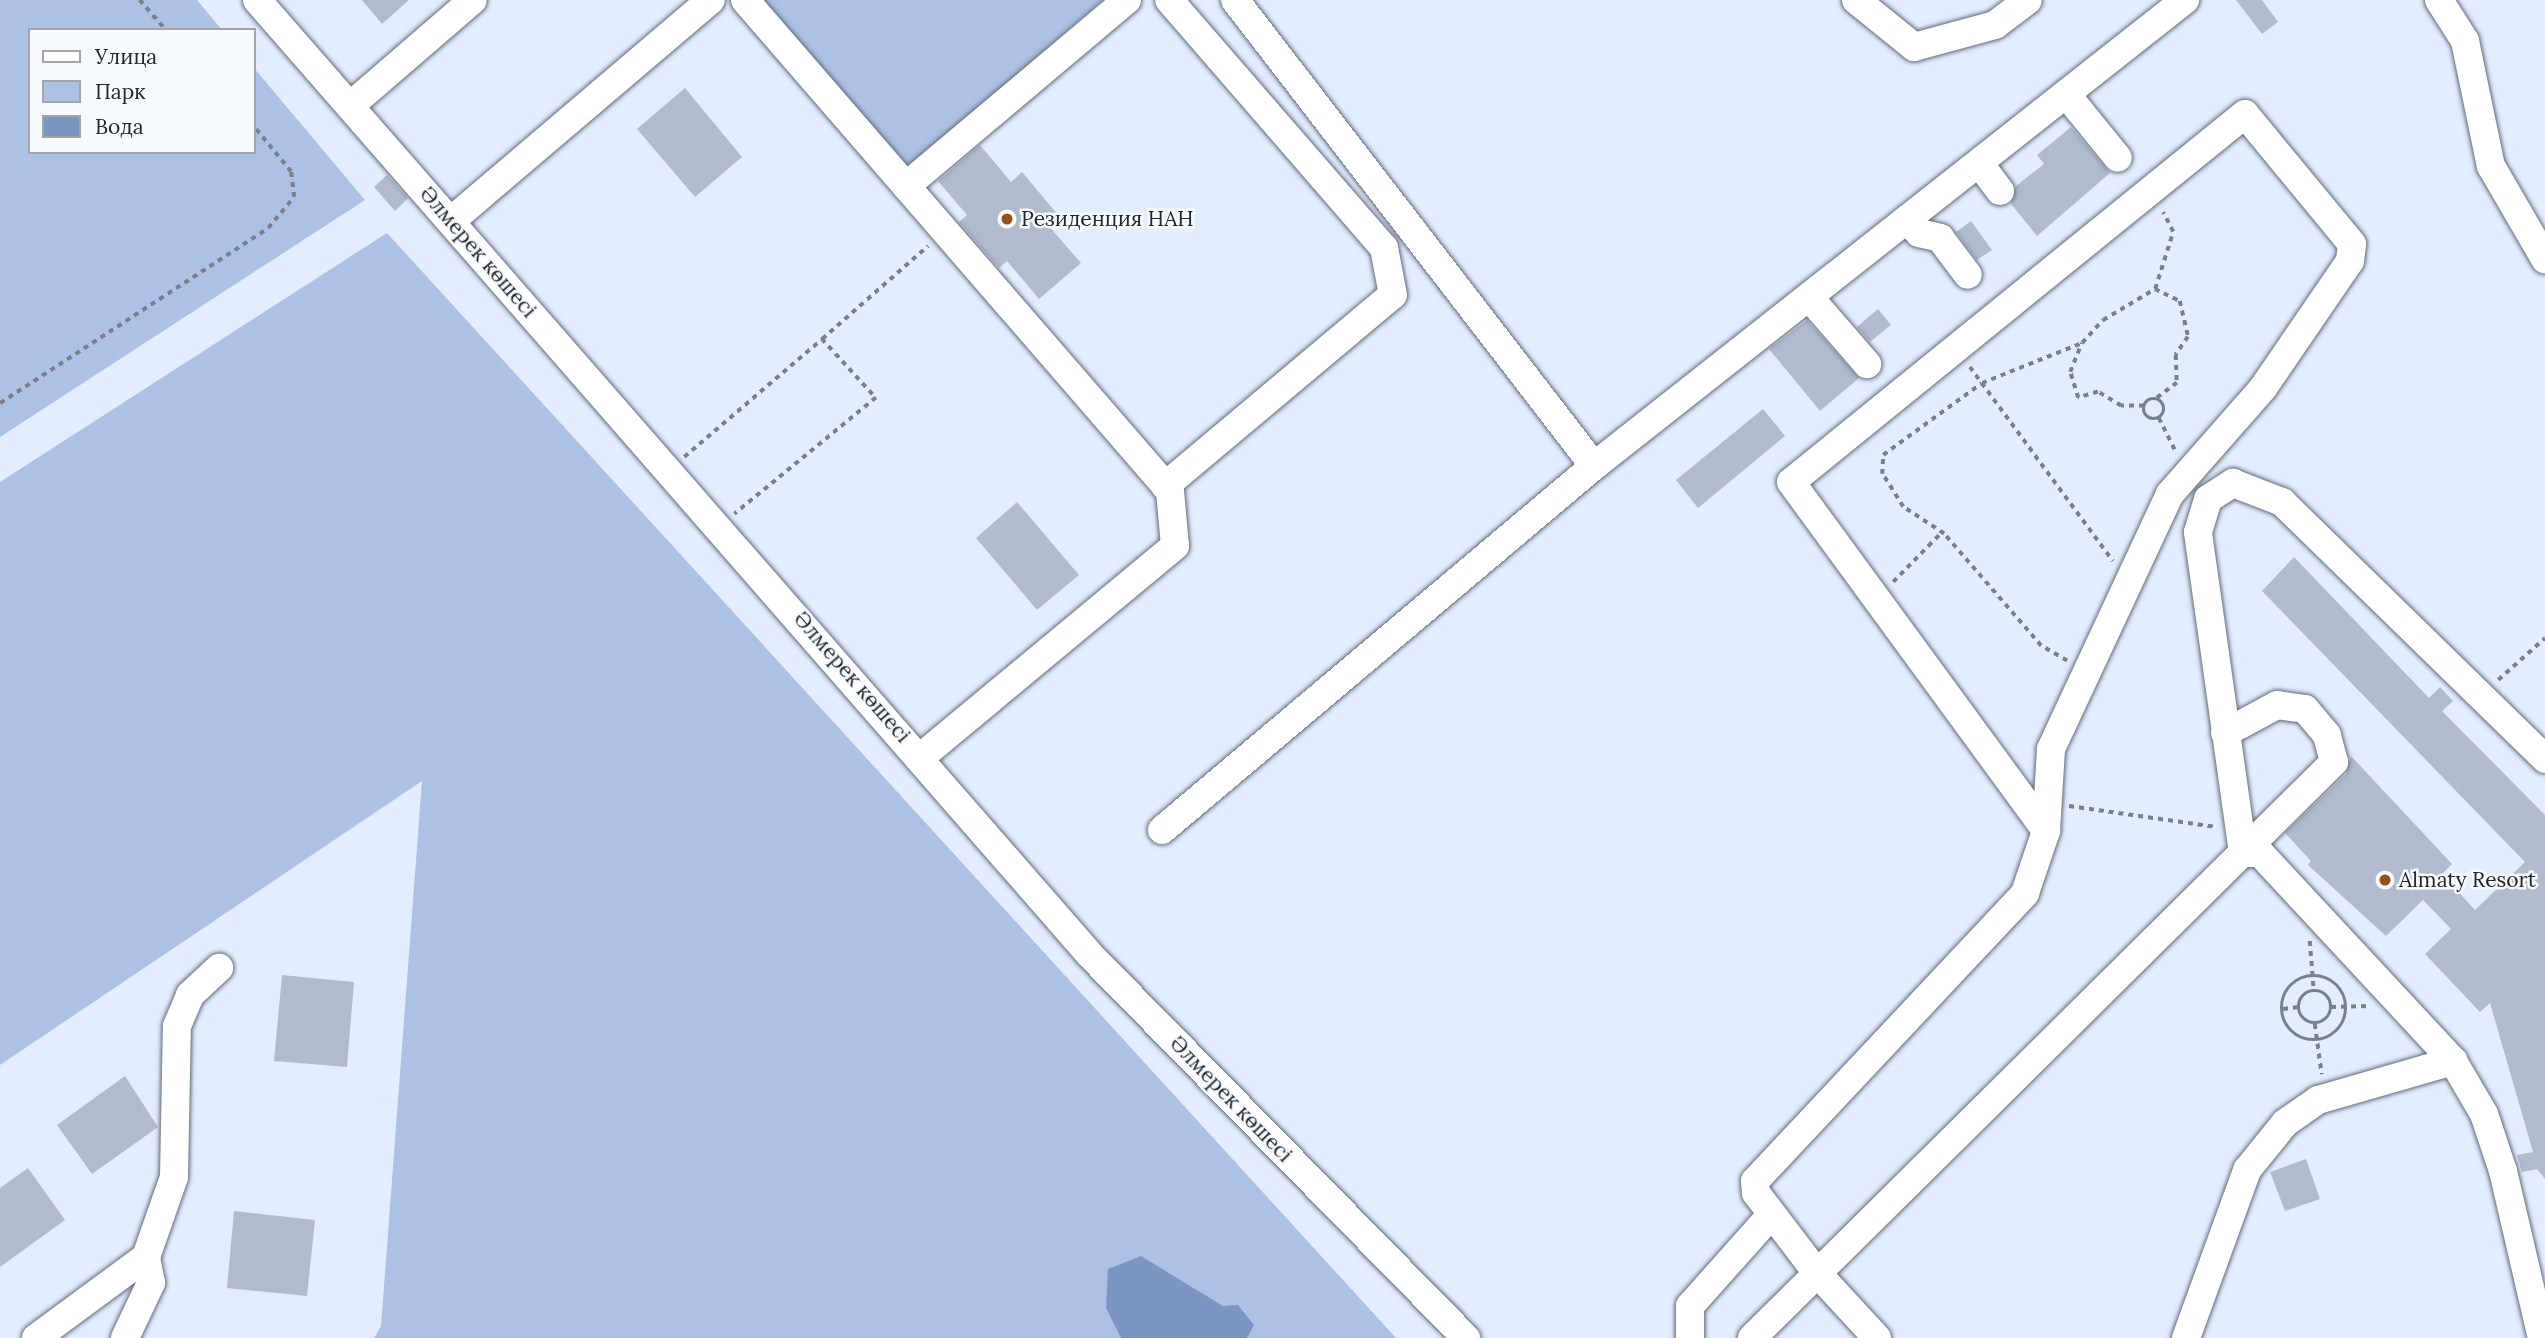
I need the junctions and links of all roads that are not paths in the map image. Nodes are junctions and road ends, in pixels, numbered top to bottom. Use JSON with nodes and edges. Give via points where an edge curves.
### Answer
{"nodes":[{"id":1,"x":257,"y":0,"type":"edge"},
{"id":2,"x":473,"y":0,"type":"edge"},
{"id":3,"x":711,"y":0,"type":"edge"},
{"id":4,"x":745,"y":0,"type":"edge"},
{"id":5,"x":1127,"y":0,"type":"edge"},
{"id":6,"x":1168,"y":0,"type":"edge"},
{"id":7,"x":1236,"y":0,"type":"edge"},
{"id":8,"x":1856,"y":0,"type":"edge"},
{"id":9,"x":2028,"y":0,"type":"edge"},
{"id":10,"x":2185,"y":0,"type":"edge"},
{"id":11,"x":2438,"y":0,"type":"edge"},
{"id":12,"x":2066,"y":94,"type":"junction"},
{"id":13,"x":350,"y":106,"type":"junction"},
{"id":14,"x":2118,"y":158,"type":"dead end"},
{"id":15,"x":1979,"y":163,"type":"junction"},
{"id":16,"x":906,"y":186,"type":"junction"},
{"id":17,"x":2000,"y":191,"type":"dead end"},
{"id":18,"x":1907,"y":219,"type":"junction"},
{"id":19,"x":451,"y":221,"type":"junction"},
{"id":20,"x":2545,"y":259,"type":"edge"},
{"id":21,"x":1968,"y":275,"type":"dead end"},
{"id":22,"x":1809,"y":297,"type":"junction"},
{"id":23,"x":1867,"y":364,"type":"dead end"},
{"id":24,"x":1594,"y":466,"type":"junction"},
{"id":25,"x":1165,"y":486,"type":"junction"},
{"id":26,"x":2225,"y":733,"type":"junction"},
{"id":27,"x":922,"y":756,"type":"junction"},
{"id":28,"x":2545,"y":759,"type":"edge"},
{"id":29,"x":1163,"y":830,"type":"dead end"},
{"id":30,"x":2046,"y":831,"type":"junction"},
{"id":31,"x":2242,"y":842,"type":"junction"},
{"id":32,"x":219,"y":968,"type":"dead end"},
{"id":33,"x":2454,"y":1061,"type":"junction"},
{"id":34,"x":1772,"y":1214,"type":"junction"},
{"id":35,"x":146,"y":1257,"type":"junction"},
{"id":36,"x":1817,"y":1273,"type":"junction"},
{"id":37,"x":36,"y":1338,"type":"edge"},
{"id":38,"x":125,"y":1338,"type":"edge"},
{"id":39,"x":1466,"y":1338,"type":"edge"},
{"id":40,"x":1690,"y":1338,"type":"edge"},
{"id":41,"x":1752,"y":1338,"type":"edge"},
{"id":42,"x":1877,"y":1338,"type":"edge"},
{"id":43,"x":2186,"y":1338,"type":"edge"},
{"id":44,"x":2542,"y":1338,"type":"edge"}],
"edges":[{"from":1,"to":13,"type":"street","name":"Әлмерек көшесі"},
{"from":2,"to":13,"type":"street"},
{"from":3,"to":19,"type":"street"},
{"from":4,"to":16,"type":"street"},
{"from":5,"to":16,"type":"street"},
{"from":6,"to":25,"type":"street","via":[[1384,248],[1393,295]]},
{"from":7,"to":24,"type":"street"},
{"from":8,"to":9,"type":"street","via":[[1914,47],[1995,25]]},
{"from":10,"to":12,"type":"street"},
{"from":11,"to":20,"type":"street","via":[[2465,41],[2491,166]]},
{"from":12,"to":14,"type":"street"},
{"from":12,"to":15,"type":"street"},
{"from":13,"to":19,"type":"street","name":"Әлмерек көшесі"},
{"from":15,"to":17,"type":"street"},
{"from":15,"to":18,"type":"street"},
{"from":16,"to":25,"type":"street"},
{"from":18,"to":21,"type":"street","via":[[1919,233],[1940,238]]},
{"from":18,"to":22,"type":"street"},
{"from":19,"to":27,"type":"street","name":"Әлмерек көшесі"},
{"from":22,"to":23,"type":"street"},
{"from":22,"to":24,"type":"street"},
{"from":24,"to":29,"type":"street"},
{"from":25,"to":27,"type":"street","via":[[1175,546]]},
{"from":26,"to":28,"type":"street","via":[[2198,532],[2208,499],[2233,483],[2282,502]]},
{"from":26,"to":31,"type":"street"},
{"from":26,"to":31,"type":"street","via":[[2277,705],[2305,709],[2327,735],[2334,762]]},
{"from":27,"to":39,"type":"street","name":"Әлмерек көшесі","via":[[1090,955]]},
{"from":30,"to":30,"type":"street","via":[[1791,482],[2245,114],[2354,252],[2263,388],[2186,472],[2052,749]]},
{"from":30,"to":34,"type":"street","via":[[2025,893],[1762,1170],[1756,1193]]},
{"from":31,"to":33,"type":"street","via":[[2260,853]]},
{"from":31,"to":36,"type":"street"},
{"from":32,"to":35,"type":"street","via":[[190,995],[177,1026],[174,1177]]},
{"from":33,"to":43,"type":"street","via":[[2326,1098],[2285,1123],[2247,1170]]},
{"from":33,"to":44,"type":"street","via":[[2484,1114],[2504,1171]]},
{"from":34,"to":36,"type":"street"},
{"from":34,"to":40,"type":"street","via":[[1690,1306]]},
{"from":35,"to":37,"type":"street"},
{"from":35,"to":38,"type":"street","via":[[151,1283]]},
{"from":36,"to":41,"type":"street"},
{"from":36,"to":42,"type":"street"}]}
